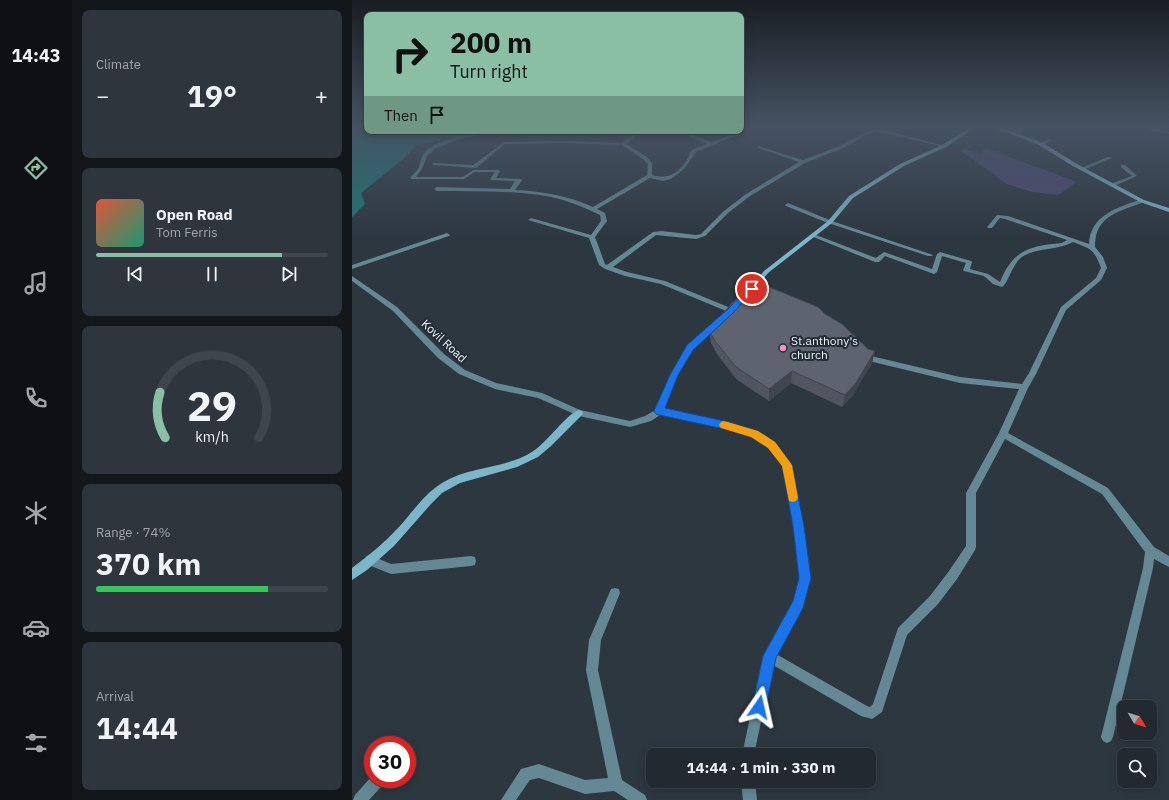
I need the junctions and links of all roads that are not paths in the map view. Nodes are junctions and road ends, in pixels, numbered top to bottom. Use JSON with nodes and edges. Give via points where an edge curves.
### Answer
{"nodes":[{"id":1,"x":421,"y":163,"type":"edge"},
{"id":2,"x":479,"y":163,"type":"edge"},
{"id":3,"x":649,"y":163,"type":"edge"},
{"id":4,"x":687,"y":163,"type":"edge"},
{"id":5,"x":801,"y":163,"type":"edge"},
{"id":6,"x":906,"y":163,"type":"edge"},
{"id":7,"x":1073,"y":163,"type":"edge"},
{"id":8,"x":1095,"y":163,"type":"edge"},
{"id":9,"x":434,"y":164,"type":"dead end"},
{"id":10,"x":1123,"y":166,"type":"dead end"},
{"id":11,"x":1081,"y":168,"type":"junction"},
{"id":12,"x":649,"y":176,"type":"junction"},
{"id":13,"x":1112,"y":185,"type":"junction"},
{"id":14,"x":437,"y":189,"type":"dead end"},
{"id":15,"x":511,"y":191,"type":"junction"},
{"id":16,"x":1142,"y":201,"type":"junction"},
{"id":17,"x":788,"y":205,"type":"dead end"},
{"id":18,"x":594,"y":209,"type":"junction"},
{"id":19,"x":1169,"y":210,"type":"edge"},
{"id":20,"x":531,"y":220,"type":"dead end"},
{"id":21,"x":830,"y":222,"type":"junction"},
{"id":22,"x":990,"y":227,"type":"dead end"},
{"id":23,"x":447,"y":235,"type":"dead end"},
{"id":24,"x":814,"y":236,"type":"junction"},
{"id":25,"x":592,"y":237,"type":"junction"},
{"id":26,"x":1072,"y":240,"type":"junction"},
{"id":27,"x":1092,"y":247,"type":"junction"},
{"id":28,"x":930,"y":255,"type":"dead end"},
{"id":29,"x":352,"y":267,"type":"edge"},
{"id":30,"x":607,"y":268,"type":"junction"},
{"id":31,"x":352,"y":278,"type":"edge"},
{"id":32,"x":752,"y":292,"type":"edge"},
{"id":33,"x":736,"y":305,"type":"edge"},
{"id":34,"x":731,"y":311,"type":"junction"},
{"id":35,"x":858,"y":347,"type":"edge"},
{"id":36,"x":1024,"y":387,"type":"junction"},
{"id":37,"x":659,"y":411,"type":"junction"},
{"id":38,"x":579,"y":412,"type":"junction"},
{"id":39,"x":1002,"y":434,"type":"junction"},
{"id":40,"x":1150,"y":551,"type":"junction"},
{"id":41,"x":370,"y":560,"type":"junction"},
{"id":42,"x":470,"y":561,"type":"dead end"},
{"id":43,"x":1169,"y":562,"type":"edge"},
{"id":44,"x":352,"y":575,"type":"edge"},
{"id":45,"x":615,"y":593,"type":"dead end"},
{"id":46,"x":769,"y":656,"type":"junction"},
{"id":47,"x":1107,"y":737,"type":"dead end"},
{"id":48,"x":749,"y":748,"type":"edge"},
{"id":49,"x":616,"y":784,"type":"junction"},
{"id":50,"x":371,"y":788,"type":"edge"},
{"id":51,"x":749,"y":788,"type":"edge"},
{"id":52,"x":360,"y":800,"type":"edge"},
{"id":53,"x":508,"y":800,"type":"edge"},
{"id":54,"x":640,"y":800,"type":"edge"},
{"id":55,"x":750,"y":800,"type":"edge"}],
"edges":[{"from":1,"to":15,"type":"street","via":[[412,178],[464,178],[473,171],[498,172],[493,179],[519,180]]},
{"from":2,"to":9,"type":"street","via":[[474,167]]},
{"from":3,"to":12,"type":"street"},
{"from":4,"to":12,"type":"street","via":[[674,176],[664,180]]},
{"from":5,"to":30,"type":"street","via":[[748,195],[703,235],[696,237],[655,233]]},
{"from":6,"to":21,"type":"street","via":[[851,197]]},
{"from":7,"to":11,"type":"street"},
{"from":8,"to":11,"type":"street"},
{"from":10,"to":13,"type":"street","via":[[1135,176]]},
{"from":11,"to":13,"type":"street"},
{"from":12,"to":18,"type":"street"},
{"from":13,"to":16,"type":"street"},
{"from":14,"to":15,"type":"street"},
{"from":15,"to":18,"type":"street","via":[[561,198]]},
{"from":16,"to":19,"type":"street"},
{"from":16,"to":27,"type":"street","via":[[1102,220],[1094,229]]},
{"from":17,"to":21,"type":"street"},
{"from":18,"to":25,"type":"street","via":[[603,214],[604,221]]},
{"from":20,"to":25,"type":"street"},
{"from":21,"to":24,"type":"street"},
{"from":21,"to":28,"type":"street"},
{"from":22,"to":26,"type":"street","via":[[999,216],[1006,217]]},
{"from":23,"to":29,"type":"street"},
{"from":24,"to":26,"type":"street","via":[[877,261],[884,254],[934,272],[940,254],[969,262],[966,270],[986,275],[1002,285],[1008,270],[1024,252],[1064,245]]},
{"from":24,"to":32,"type":"street","via":[[766,272]]},
{"from":25,"to":30,"type":"street","via":[[602,266]]},
{"from":26,"to":27,"type":"street"},
{"from":27,"to":36,"type":"street","via":[[1104,268],[1099,279],[1063,309]]},
{"from":30,"to":34,"type":"street","via":[[663,282]]},
{"from":31,"to":38,"type":"street","name":"Kovil Road","via":[[395,309],[441,356],[462,372],[495,386],[539,395]]},
{"from":33,"to":34,"type":"street"},
{"from":34,"to":37,"type":"street","via":[[690,348],[674,375]]},
{"from":35,"to":36,"type":"street","via":[[869,358],[876,360],[960,380]]},
{"from":36,"to":39,"type":"street"},
{"from":37,"to":38,"type":"street","name":"Kovil Road","via":[[648,419],[630,424]]},
{"from":37,"to":46,"type":"street","via":[[754,434],[772,445],[786,465],[805,578],[798,604]]},
{"from":38,"to":41,"type":"street","via":[[545,447],[528,458],[454,481],[439,490],[396,538]]},
{"from":39,"to":40,"type":"street","via":[[1105,491]]},
{"from":39,"to":46,"type":"street","via":[[971,493],[971,547],[934,600],[902,632],[878,708],[872,713],[865,712]]},
{"from":40,"to":43,"type":"street"},
{"from":40,"to":47,"type":"street"},
{"from":41,"to":42,"type":"street","via":[[390,569]]},
{"from":41,"to":44,"type":"street"},
{"from":45,"to":49,"type":"street","via":[[595,640],[592,670]]},
{"from":46,"to":48,"type":"street"},
{"from":49,"to":53,"type":"street","via":[[585,787],[539,770],[526,774]]},
{"from":49,"to":54,"type":"street"},
{"from":50,"to":52,"type":"street"},
{"from":51,"to":55,"type":"street"}]}
